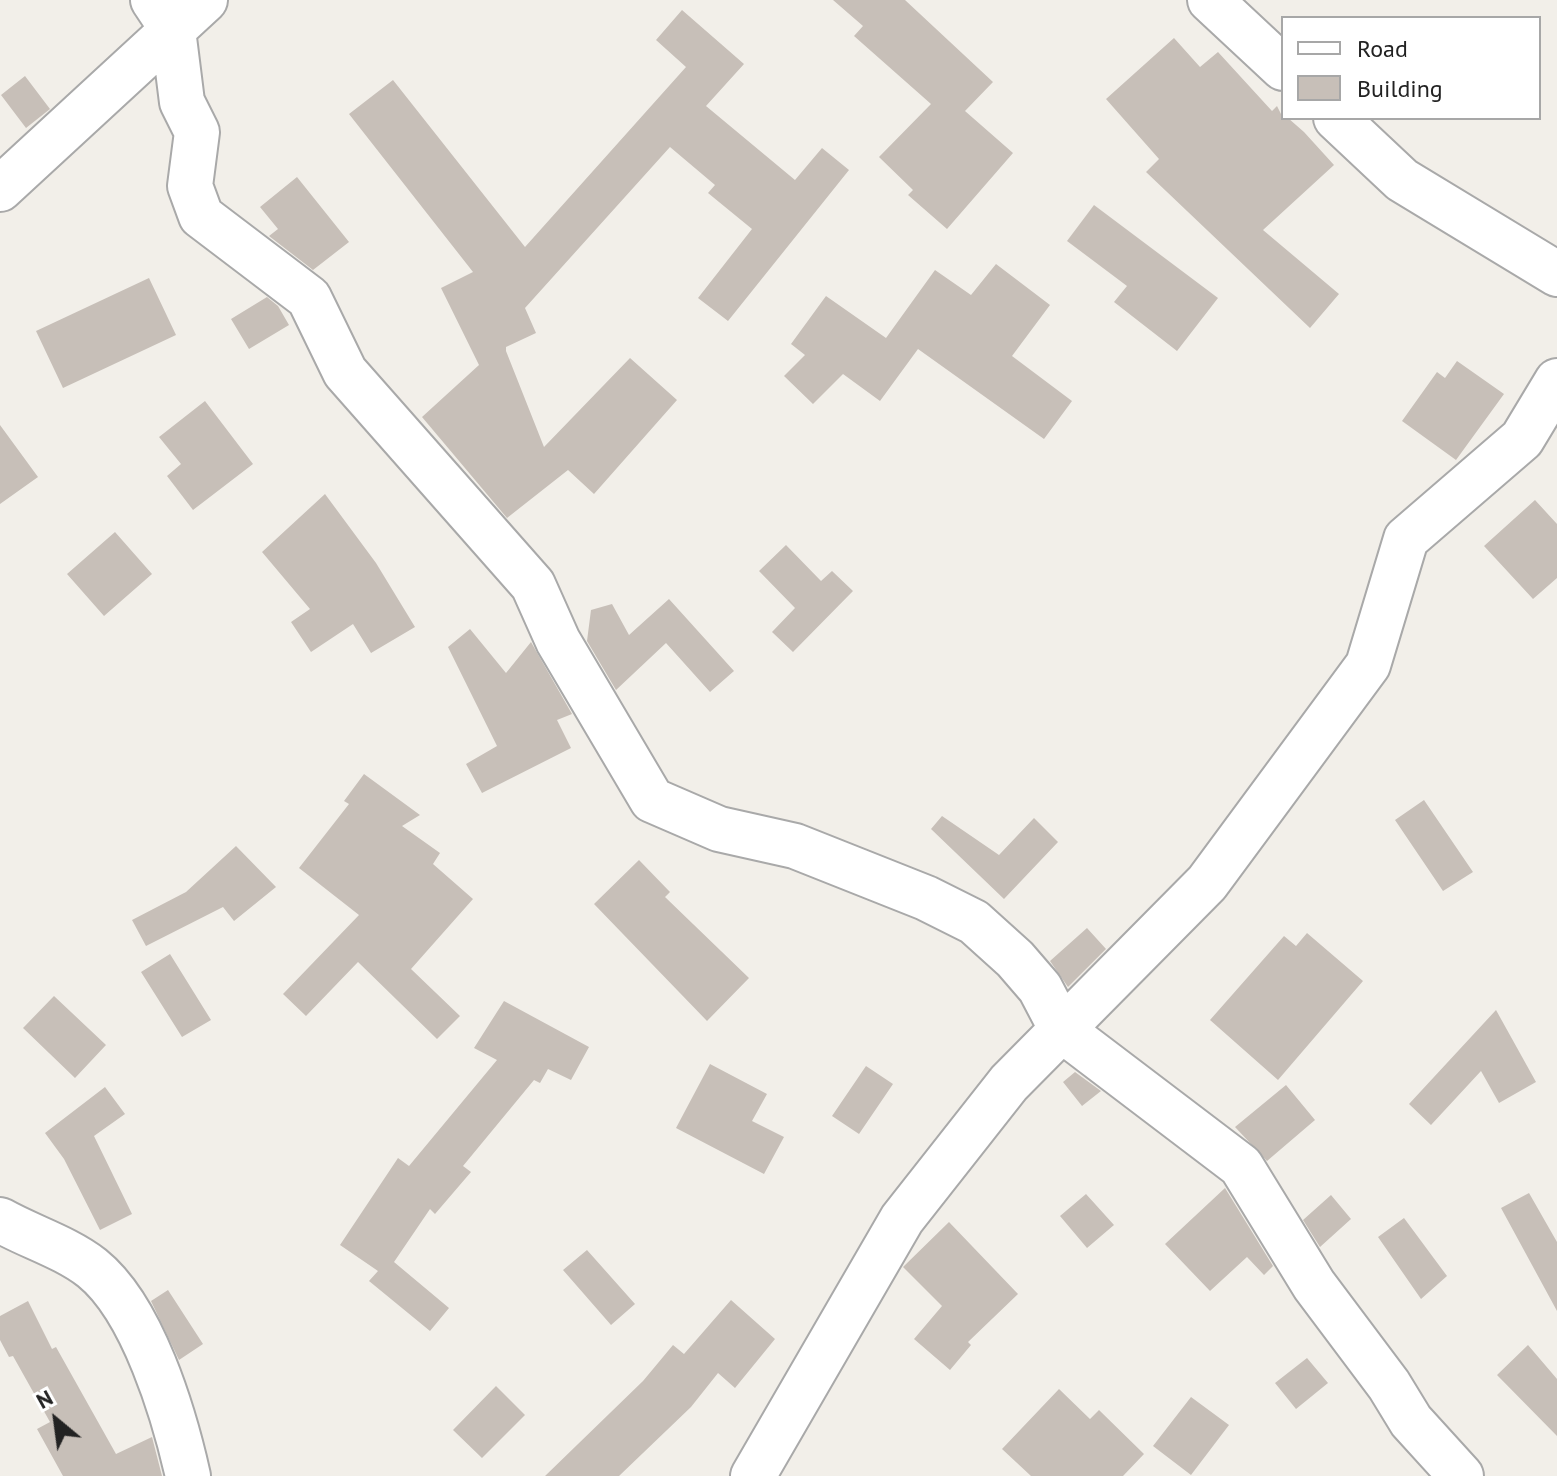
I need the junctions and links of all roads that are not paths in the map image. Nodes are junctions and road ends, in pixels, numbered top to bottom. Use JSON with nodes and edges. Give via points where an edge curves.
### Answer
{"nodes":[{"id":1,"x":205,"y":0,"type":"edge"},
{"id":2,"x":1210,"y":0,"type":"edge"},
{"id":3,"x":163,"y":15,"type":"edge"},
{"id":4,"x":1281,"y":66,"type":"edge"},
{"id":5,"x":1338,"y":120,"type":"edge"},
{"id":6,"x":0,"y":189,"type":"edge"},
{"id":7,"x":1557,"y":274,"type":"edge"},
{"id":8,"x":1557,"y":381,"type":"edge"},
{"id":9,"x":1062,"y":1030,"type":"junction"},
{"id":10,"x":0,"y":1220,"type":"edge"},
{"id":11,"x":188,"y":1476,"type":"edge"},
{"id":12,"x":753,"y":1476,"type":"edge"},
{"id":13,"x":1461,"y":1476,"type":"edge"}],
"edges":[{"from":1,"to":3,"type":"street"},
{"from":2,"to":4,"type":"street"},
{"from":3,"to":6,"type":"street"},
{"from":3,"to":9,"type":"street","via":[[182,102],[197,132],[190,186],[201,216],[309,298],[345,372],[533,585],[558,641],[652,800],[719,829],[795,846],[974,922],[1040,988]]},
{"from":5,"to":7,"type":"street","via":[[1402,180]]},
{"from":8,"to":9,"type":"street","via":[[1522,439],[1406,539],[1368,665],[1207,883]]},
{"from":9,"to":12,"type":"street","via":[[1009,1083],[902,1219]]},
{"from":9,"to":13,"type":"street","via":[[1241,1166],[1314,1285],[1411,1421]]},
{"from":10,"to":11,"type":"street","via":[[92,1268],[117,1292],[176,1424]]}]}
